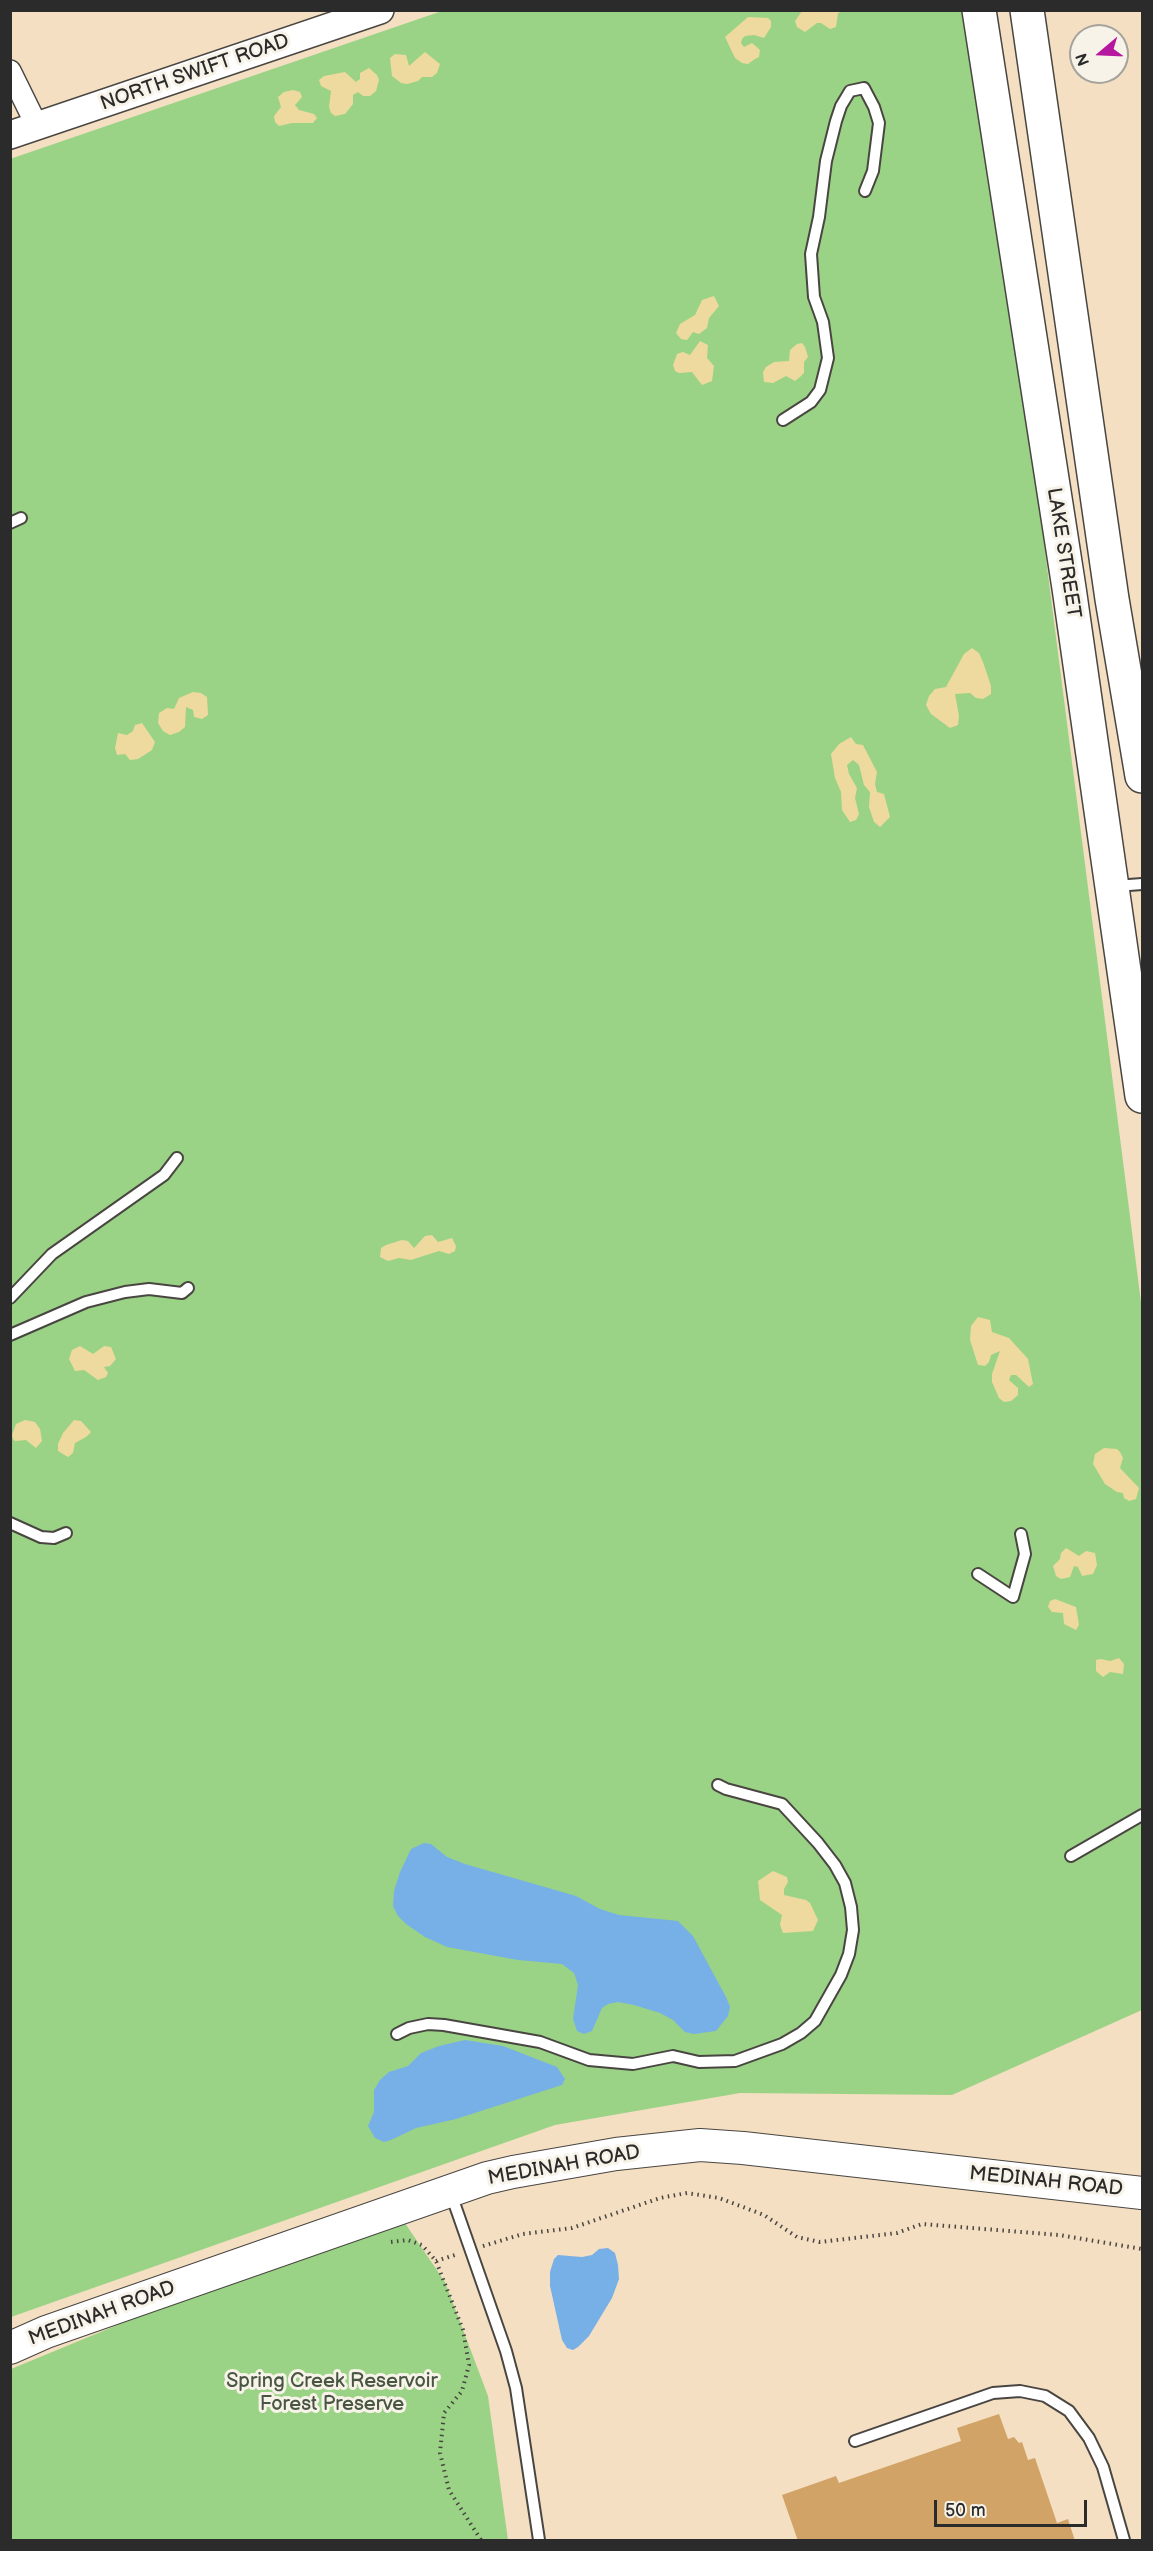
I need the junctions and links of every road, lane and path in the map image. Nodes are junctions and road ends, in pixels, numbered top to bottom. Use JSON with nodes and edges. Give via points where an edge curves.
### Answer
{"nodes":[{"id":1,"x":380,"y":10,"type":"edge"},
{"id":2,"x":979,"y":10,"type":"edge"},
{"id":3,"x":1027,"y":10,"type":"edge"},
{"id":4,"x":10,"y":71,"type":"edge"},
{"id":5,"x":37,"y":126,"type":"junction"},
{"id":6,"x":10,"y":135,"type":"edge"},
{"id":7,"x":865,"y":191,"type":"dead end"},
{"id":8,"x":783,"y":420,"type":"dead end"},
{"id":9,"x":21,"y":518,"type":"dead end"},
{"id":10,"x":10,"y":523,"type":"edge"},
{"id":11,"x":1143,"y":776,"type":"edge"},
{"id":12,"x":1127,"y":885,"type":"edge"},
{"id":13,"x":1143,"y":1095,"type":"edge"},
{"id":14,"x":177,"y":1158,"type":"dead end"},
{"id":15,"x":188,"y":1288,"type":"dead end"},
{"id":16,"x":10,"y":1298,"type":"edge"},
{"id":17,"x":10,"y":1335,"type":"edge"},
{"id":18,"x":10,"y":1523,"type":"edge"},
{"id":19,"x":66,"y":1533,"type":"dead end"},
{"id":20,"x":1021,"y":1534,"type":"dead end"},
{"id":21,"x":978,"y":1575,"type":"dead end"},
{"id":22,"x":718,"y":1785,"type":"dead end"},
{"id":23,"x":1143,"y":1815,"type":"edge"},
{"id":24,"x":1071,"y":1856,"type":"dead end"},
{"id":25,"x":397,"y":2034,"type":"dead end"},
{"id":26,"x":449,"y":2191,"type":"junction"},
{"id":27,"x":1143,"y":2193,"type":"edge"},
{"id":28,"x":391,"y":2242,"type":"dead end"},
{"id":29,"x":1143,"y":2249,"type":"edge"},
{"id":30,"x":470,"y":2250,"type":"junction"},
{"id":31,"x":436,"y":2261,"type":"junction"},
{"id":32,"x":10,"y":2348,"type":"edge"},
{"id":33,"x":855,"y":2441,"type":"dead end"},
{"id":34,"x":481,"y":2541,"type":"edge"},
{"id":35,"x":539,"y":2541,"type":"edge"},
{"id":36,"x":1124,"y":2541,"type":"edge"}],
"edges":[{"from":1,"to":5,"type":"street","name":"NORTH SWIFT ROAD"},
{"from":2,"to":12,"type":"main road","name":"LAKE STREET"},
{"from":3,"to":11,"type":"main road","via":[[1112,599]]},
{"from":4,"to":5,"type":"street"},
{"from":5,"to":6,"type":"street","name":"NORTH SWIFT ROAD"},
{"from":7,"to":8,"type":"lane","via":[[873,171],[879,123],[864,88],[850,91],[836,121],[811,254],[814,297],[828,357],[820,390],[811,402]]},
{"from":9,"to":10,"type":"lane"},
{"from":12,"to":13,"type":"main road","name":"LAKE STREET"},
{"from":14,"to":16,"type":"lane","via":[[164,1175],[52,1254]]},
{"from":15,"to":17,"type":"lane","via":[[182,1293],[149,1289],[125,1292],[86,1302]]},
{"from":18,"to":19,"type":"lane","via":[[41,1537],[54,1538]]},
{"from":20,"to":21,"type":"lane","via":[[1025,1554],[1013,1597]]},
{"from":22,"to":25,"type":"lane","via":[[782,1804],[835,1864],[845,1883],[853,1930],[849,1954],[815,2022],[801,2033],[735,2061],[699,2062],[673,2056],[633,2064],[589,2060],[540,2042],[444,2025],[428,2024]]},
{"from":23,"to":24,"type":"lane"},
{"from":26,"to":27,"type":"main road","name":"MEDINAH ROAD","via":[[513,2172],[616,2154],[700,2145]]},
{"from":26,"to":30,"type":"lane"},
{"from":26,"to":32,"type":"main road","name":"MEDINAH ROAD","via":[[46,2331]]},
{"from":28,"to":31,"type":"path","via":[[408,2240],[422,2245]]},
{"from":29,"to":30,"type":"path","via":[[1059,2235],[922,2224],[897,2233],[820,2242],[797,2237],[764,2215],[719,2198],[687,2193],[660,2198],[572,2228],[523,2234]]},
{"from":30,"to":31,"type":"path"},
{"from":30,"to":35,"type":"lane","via":[[516,2388]]},
{"from":31,"to":34,"type":"path","via":[[463,2330],[469,2365],[462,2391],[444,2413],[440,2453],[450,2490]]},
{"from":33,"to":36,"type":"lane","via":[[993,2393],[1020,2391],[1046,2396],[1069,2411],[1089,2438],[1103,2467]]}]}
